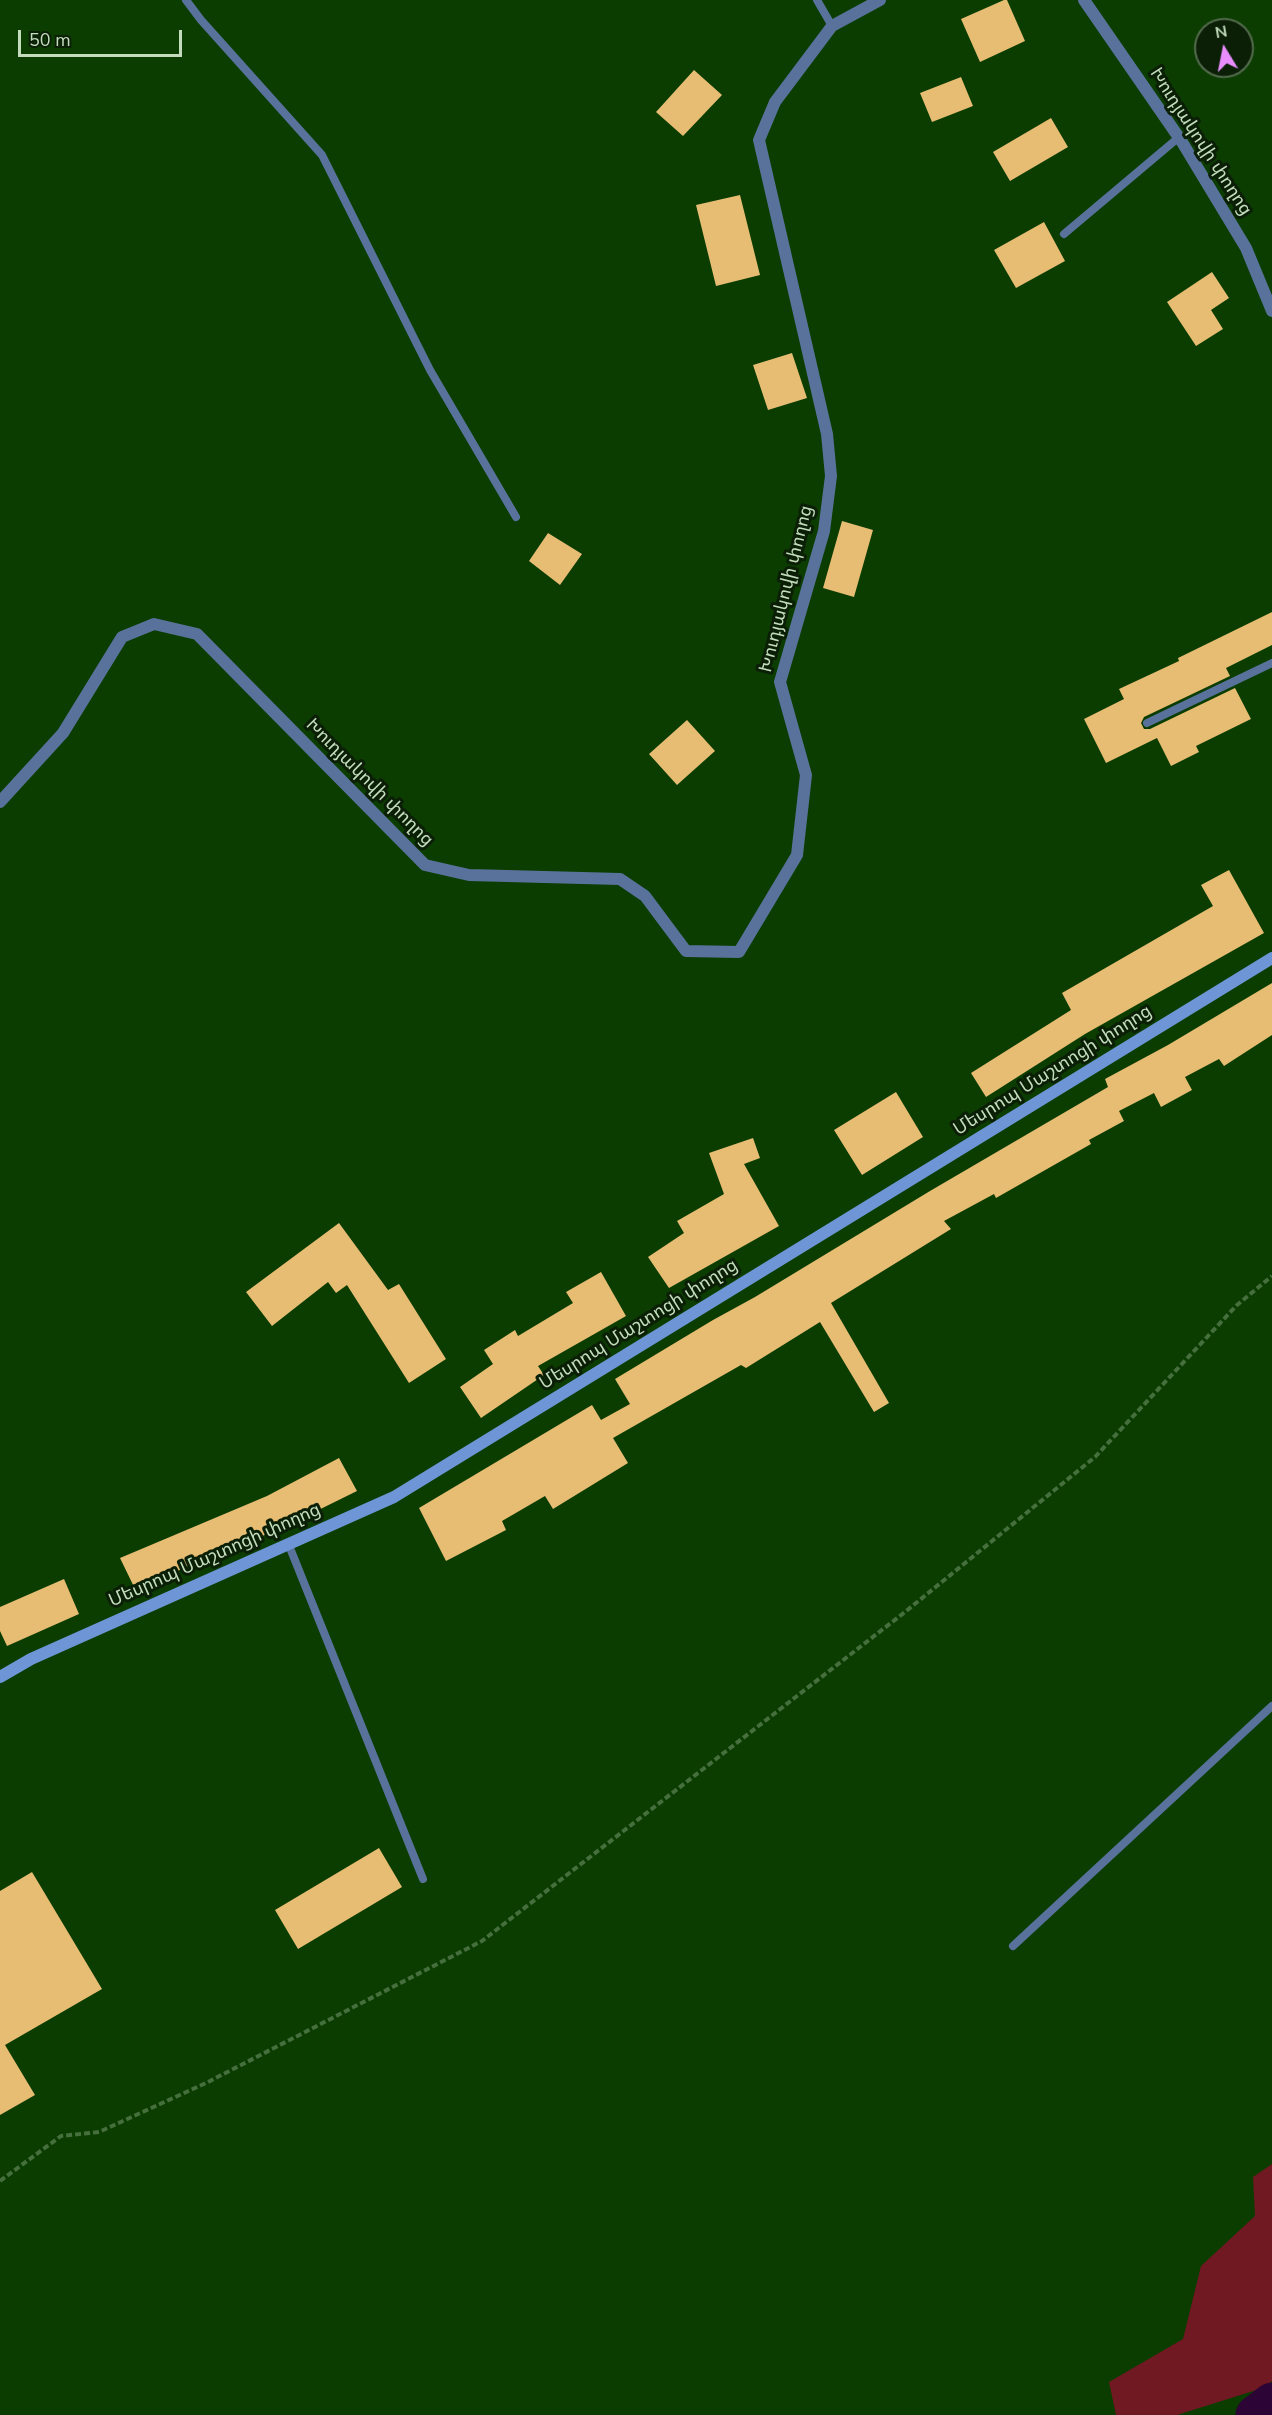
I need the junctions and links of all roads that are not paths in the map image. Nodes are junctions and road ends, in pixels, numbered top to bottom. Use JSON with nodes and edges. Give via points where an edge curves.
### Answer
{"nodes":[{"id":1,"x":186,"y":0,"type":"edge"},
{"id":2,"x":817,"y":0,"type":"edge"},
{"id":3,"x":880,"y":0,"type":"edge"},
{"id":4,"x":1084,"y":0,"type":"edge"},
{"id":5,"x":832,"y":26,"type":"junction"},
{"id":6,"x":1178,"y":138,"type":"junction"},
{"id":7,"x":1064,"y":234,"type":"dead end"},
{"id":8,"x":1272,"y":311,"type":"edge"},
{"id":9,"x":516,"y":517,"type":"dead end"},
{"id":10,"x":1272,"y":663,"type":"edge"},
{"id":11,"x":1148,"y":723,"type":"dead end"},
{"id":12,"x":0,"y":802,"type":"edge"},
{"id":13,"x":1272,"y":958,"type":"edge"},
{"id":14,"x":288,"y":1543,"type":"junction"},
{"id":15,"x":0,"y":1677,"type":"edge"},
{"id":16,"x":1272,"y":1706,"type":"edge"},
{"id":17,"x":423,"y":1879,"type":"dead end"},
{"id":18,"x":1013,"y":1946,"type":"dead end"}],
"edges":[{"from":1,"to":9,"type":"lane","via":[[322,155],[430,370]]},
{"from":2,"to":5,"type":"lane"},
{"from":3,"to":5,"type":"street","name":"Խուդյակովի փողոց"},
{"from":4,"to":6,"type":"street","name":"Խուդյակովի փողոց"},
{"from":5,"to":12,"type":"street","name":"Խուդյակովի փողոց","via":[[775,102],[759,140],[827,434],[831,476],[824,531],[780,682],[806,775],[797,855],[739,952],[686,951],[645,896],[620,879],[469,874],[425,865],[197,634],[154,624],[122,637],[63,733]]},
{"from":6,"to":7,"type":"lane"},
{"from":6,"to":8,"type":"street","name":"Խուդյակովի փողոց","via":[[1246,248]]},
{"from":10,"to":11,"type":"lane"},
{"from":13,"to":14,"type":"street","name":"Մեսրոպ Մաշտոցի փողոց","via":[[394,1497]]},
{"from":14,"to":15,"type":"street","name":"Մեսրոպ Մաշտոցի փողոց","via":[[31,1659]]},
{"from":14,"to":17,"type":"lane"},
{"from":16,"to":18,"type":"lane"}]}
